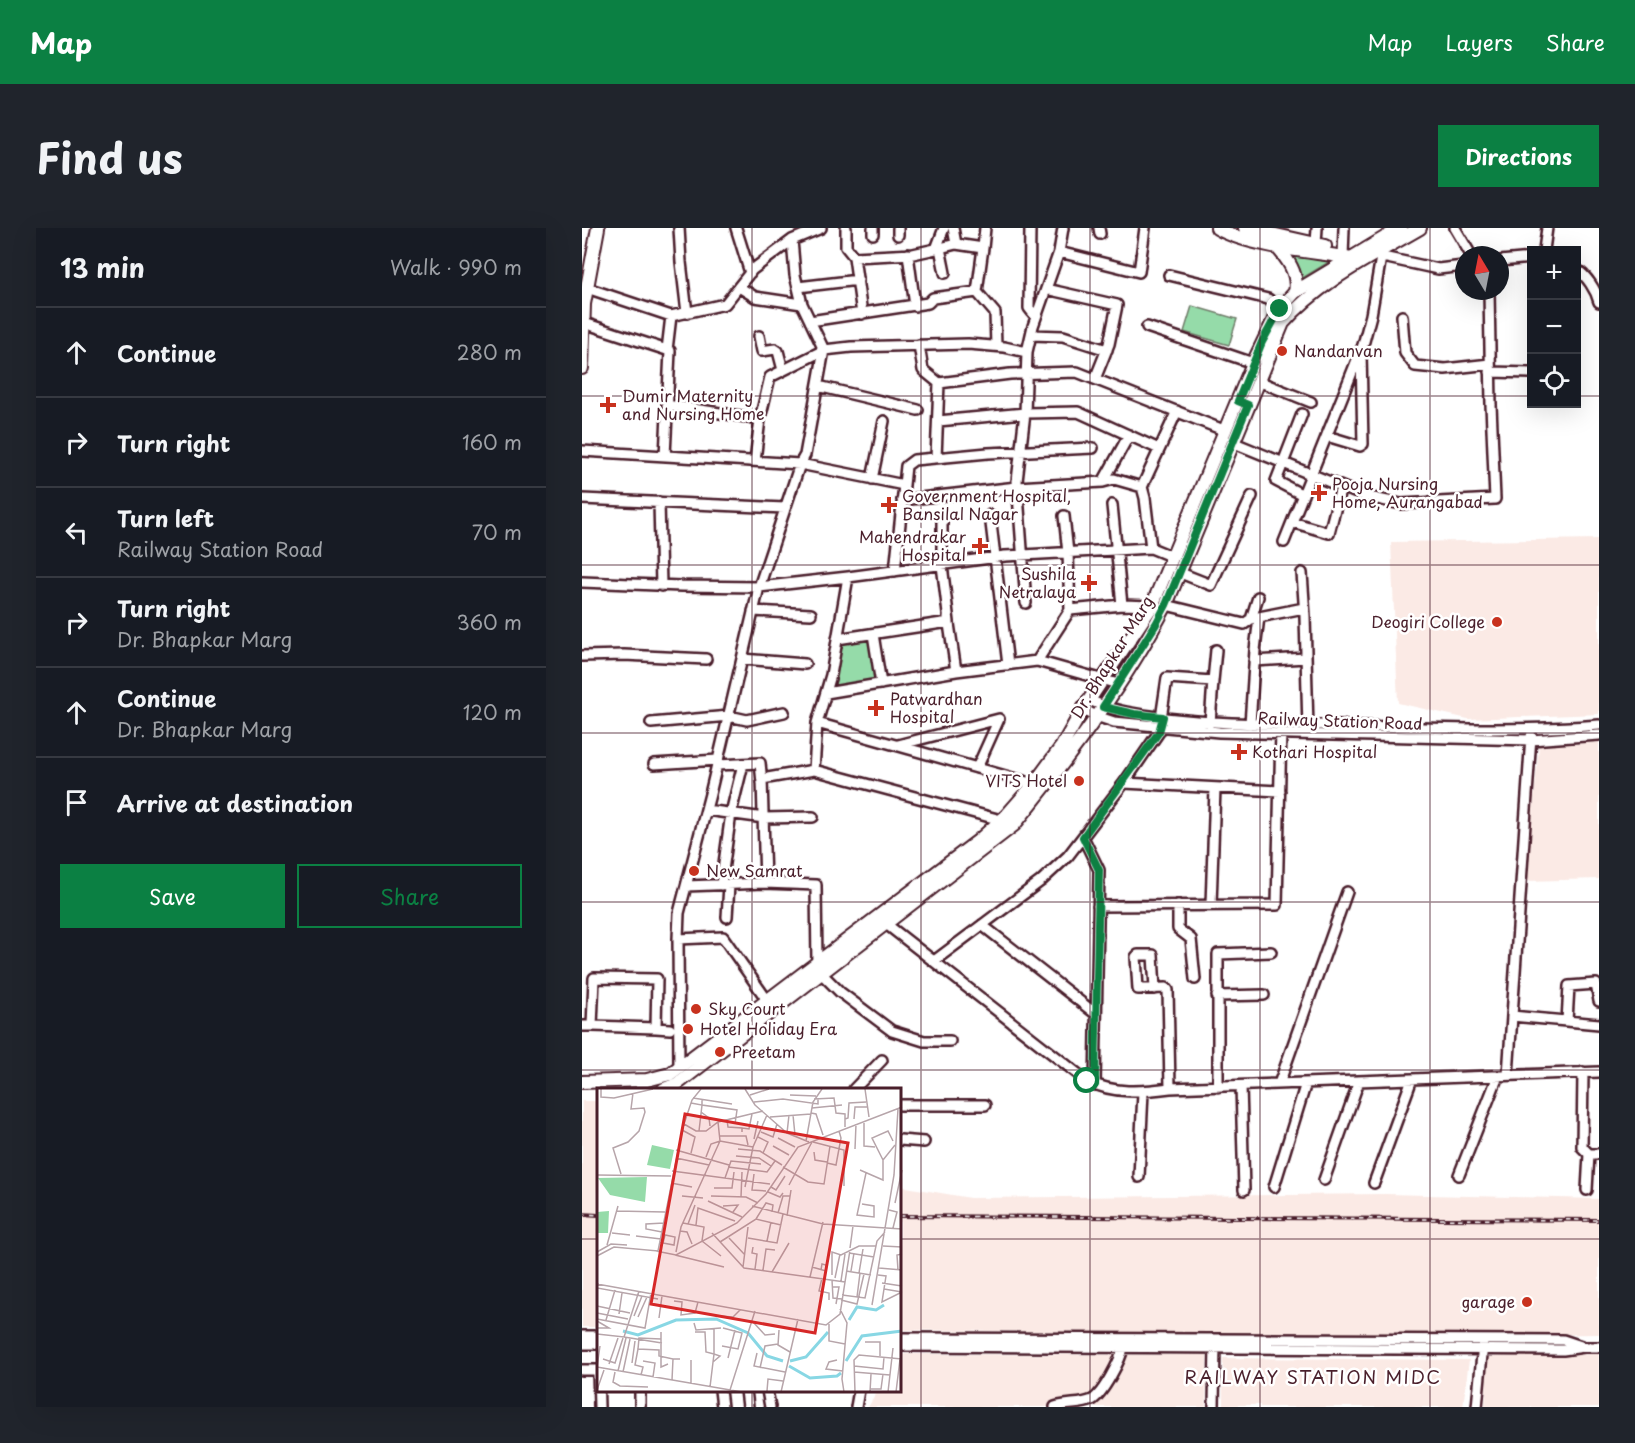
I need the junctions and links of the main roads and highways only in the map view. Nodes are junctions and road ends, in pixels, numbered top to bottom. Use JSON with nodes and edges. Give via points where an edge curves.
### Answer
{"nodes":[{"id":1,"x":591,"y":228,"type":"edge"},
{"id":2,"x":598,"y":228,"type":"edge"},
{"id":3,"x":1245,"y":228,"type":"edge"},
{"id":4,"x":1401,"y":228,"type":"edge"},
{"id":5,"x":1420,"y":228,"type":"edge"},
{"id":6,"x":1219,"y":229,"type":"edge"},
{"id":7,"x":1273,"y":236,"type":"edge"},
{"id":8,"x":1360,"y":256,"type":"junction"},
{"id":9,"x":584,"y":283,"type":"edge"},
{"id":10,"x":1295,"y":292,"type":"junction"},
{"id":11,"x":582,"y":368,"type":"edge"},
{"id":12,"x":1243,"y":403,"type":"junction"},
{"id":13,"x":882,"y":920,"type":"junction"},
{"id":14,"x":819,"y":968,"type":"junction"},
{"id":15,"x":582,"y":1082,"type":"edge"},
{"id":16,"x":670,"y":1088,"type":"edge"},
{"id":17,"x":582,"y":1089,"type":"edge"},
{"id":18,"x":597,"y":1090,"type":"edge"}],
"edges":[{"from":1,"to":9,"type":"main road"},
{"from":2,"to":9,"type":"main road"},
{"from":3,"to":7,"type":"main road"},
{"from":4,"to":8,"type":"main road","name":"Dr. Bhapkar Marg"},
{"from":5,"to":8,"type":"main road","name":"Dr. Bhapkar Marg"},
{"from":6,"to":7,"type":"main road","via":[[1237,237]]},
{"from":7,"to":8,"type":"main road"},
{"from":7,"to":8,"type":"main road"},
{"from":7,"to":10,"type":"main road","via":[[1294,271]]},
{"from":8,"to":10,"type":"main road","name":"Dr. Bhapkar Marg"},
{"from":8,"to":12,"type":"main road","name":"Dr. Bhapkar Marg","via":[[1283,323],[1258,381]]},
{"from":9,"to":11,"type":"main road"},
{"from":10,"to":12,"type":"main road","name":"Dr. Bhapkar Marg","via":[[1280,309],[1253,363]]},
{"from":12,"to":13,"type":"main road","name":"Dr. Bhapkar Marg","via":[[1226,431],[1152,606],[1062,746],[1001,820]]},
{"from":12,"to":13,"type":"main road","name":"Dr. Bhapkar Marg","via":[[1232,442],[1166,605],[1118,684],[1014,825]]},
{"from":13,"to":14,"type":"main road","name":"Dr. Bhapkar Marg"},
{"from":14,"to":15,"type":"main road","via":[[767,1000],[665,1076]]},
{"from":14,"to":16,"type":"main road"},
{"from":17,"to":18,"type":"main road"}]}
